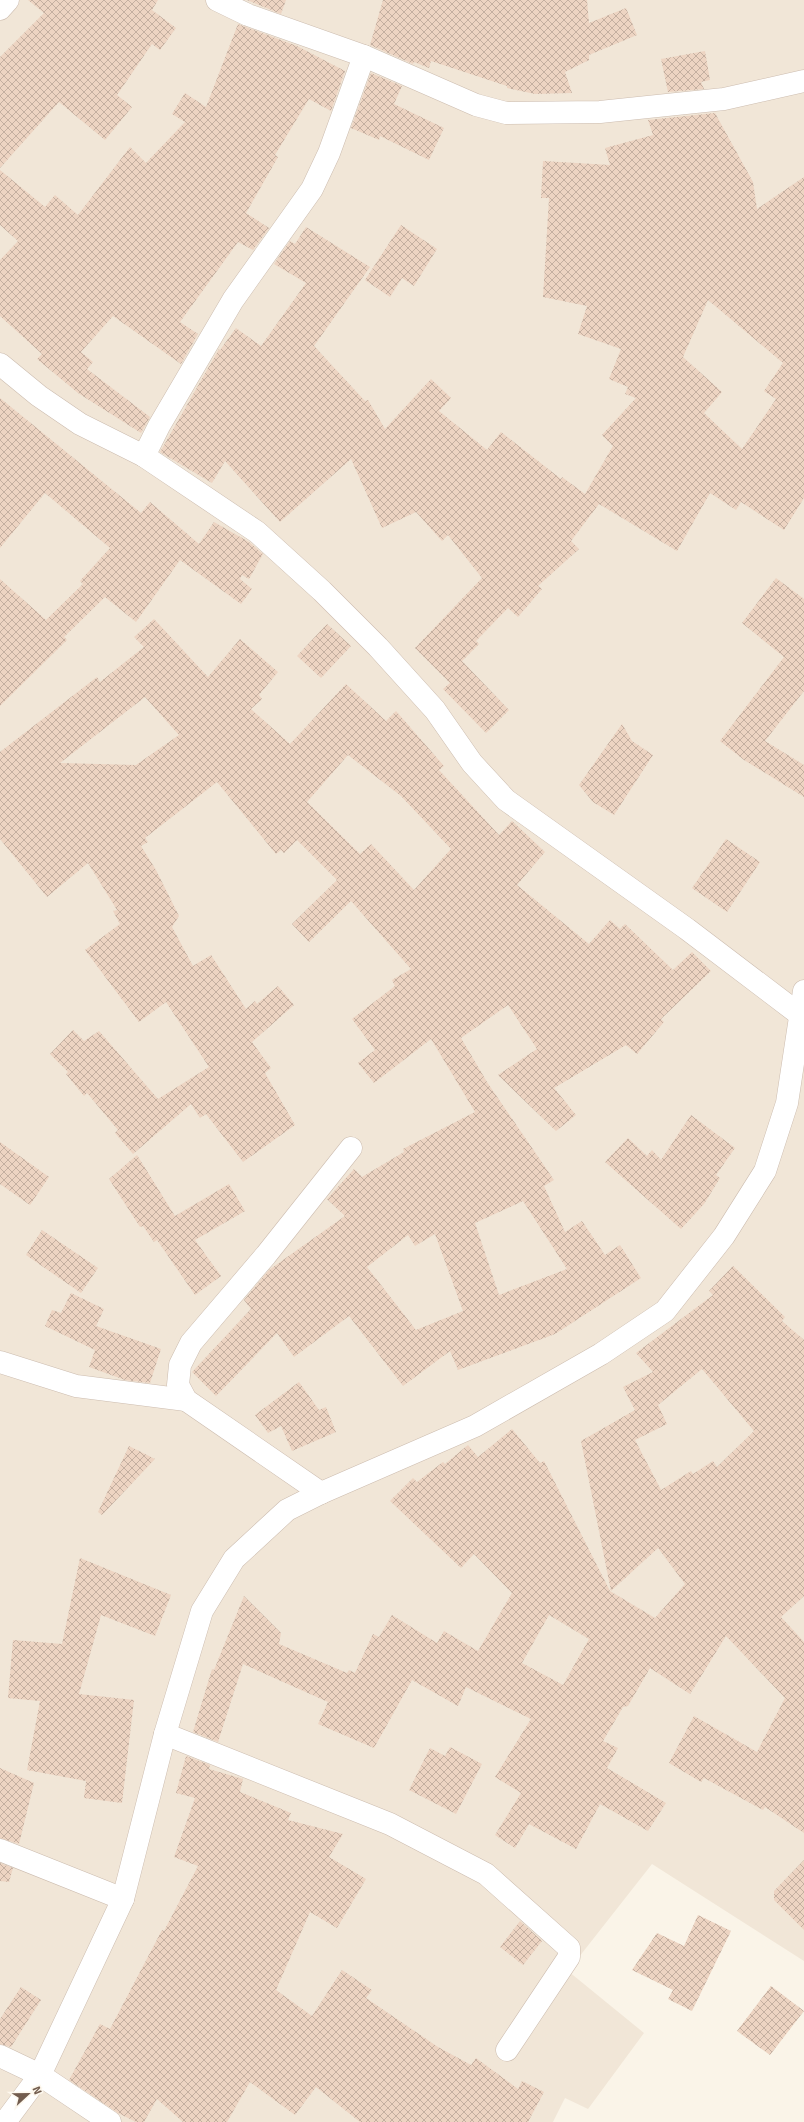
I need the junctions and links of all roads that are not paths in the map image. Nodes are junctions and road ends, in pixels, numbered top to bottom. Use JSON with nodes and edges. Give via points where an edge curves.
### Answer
{"nodes":[{"id":1,"x":8,"y":0,"type":"edge"},
{"id":2,"x":217,"y":0,"type":"edge"},
{"id":3,"x":0,"y":9,"type":"edge"},
{"id":4,"x":364,"y":56,"type":"junction"},
{"id":5,"x":804,"y":81,"type":"edge"},
{"id":6,"x":0,"y":364,"type":"edge"},
{"id":7,"x":144,"y":456,"type":"junction"},
{"id":8,"x":804,"y":991,"type":"edge"},
{"id":9,"x":799,"y":1014,"type":"junction"},
{"id":10,"x":351,"y":1148,"type":"dead end"},
{"id":11,"x":0,"y":1362,"type":"edge"},
{"id":12,"x":186,"y":1400,"type":"junction"},
{"id":13,"x":321,"y":1493,"type":"junction"},
{"id":14,"x":165,"y":1734,"type":"junction"},
{"id":15,"x":0,"y":1850,"type":"edge"},
{"id":16,"x":123,"y":1899,"type":"junction"},
{"id":17,"x":507,"y":2050,"type":"dead end"},
{"id":18,"x":0,"y":2056,"type":"edge"},
{"id":19,"x":40,"y":2075,"type":"junction"},
{"id":20,"x":5,"y":2122,"type":"edge"},
{"id":21,"x":110,"y":2122,"type":"edge"}],
"edges":[{"from":1,"to":3,"type":"street"},
{"from":2,"to":4,"type":"street","via":[[248,15]]},
{"from":4,"to":5,"type":"street","via":[[476,105],[506,113],[608,112],[724,99]]},
{"from":4,"to":7,"type":"street","via":[[329,153],[312,189],[233,300]]},
{"from":6,"to":7,"type":"street","via":[[39,396],[80,424]]},
{"from":7,"to":9,"type":"street","via":[[257,532],[322,591],[378,647],[435,710],[472,762],[506,800],[687,929]]},
{"from":8,"to":9,"type":"street"},
{"from":9,"to":13,"type":"street","via":[[787,1103],[765,1171],[724,1236],[665,1311],[601,1354],[475,1426]]},
{"from":10,"to":12,"type":"street","via":[[191,1344],[180,1365],[178,1385]]},
{"from":11,"to":12,"type":"street","via":[[76,1386]]},
{"from":12,"to":13,"type":"street"},
{"from":13,"to":14,"type":"street","via":[[287,1510],[234,1559],[202,1610]]},
{"from":14,"to":16,"type":"street"},
{"from":14,"to":17,"type":"street","via":[[390,1824],[486,1874],[569,1948],[569,1957]]},
{"from":15,"to":16,"type":"street"},
{"from":16,"to":19,"type":"street"},
{"from":18,"to":19,"type":"street"},
{"from":19,"to":20,"type":"street"},
{"from":19,"to":21,"type":"street"}]}
